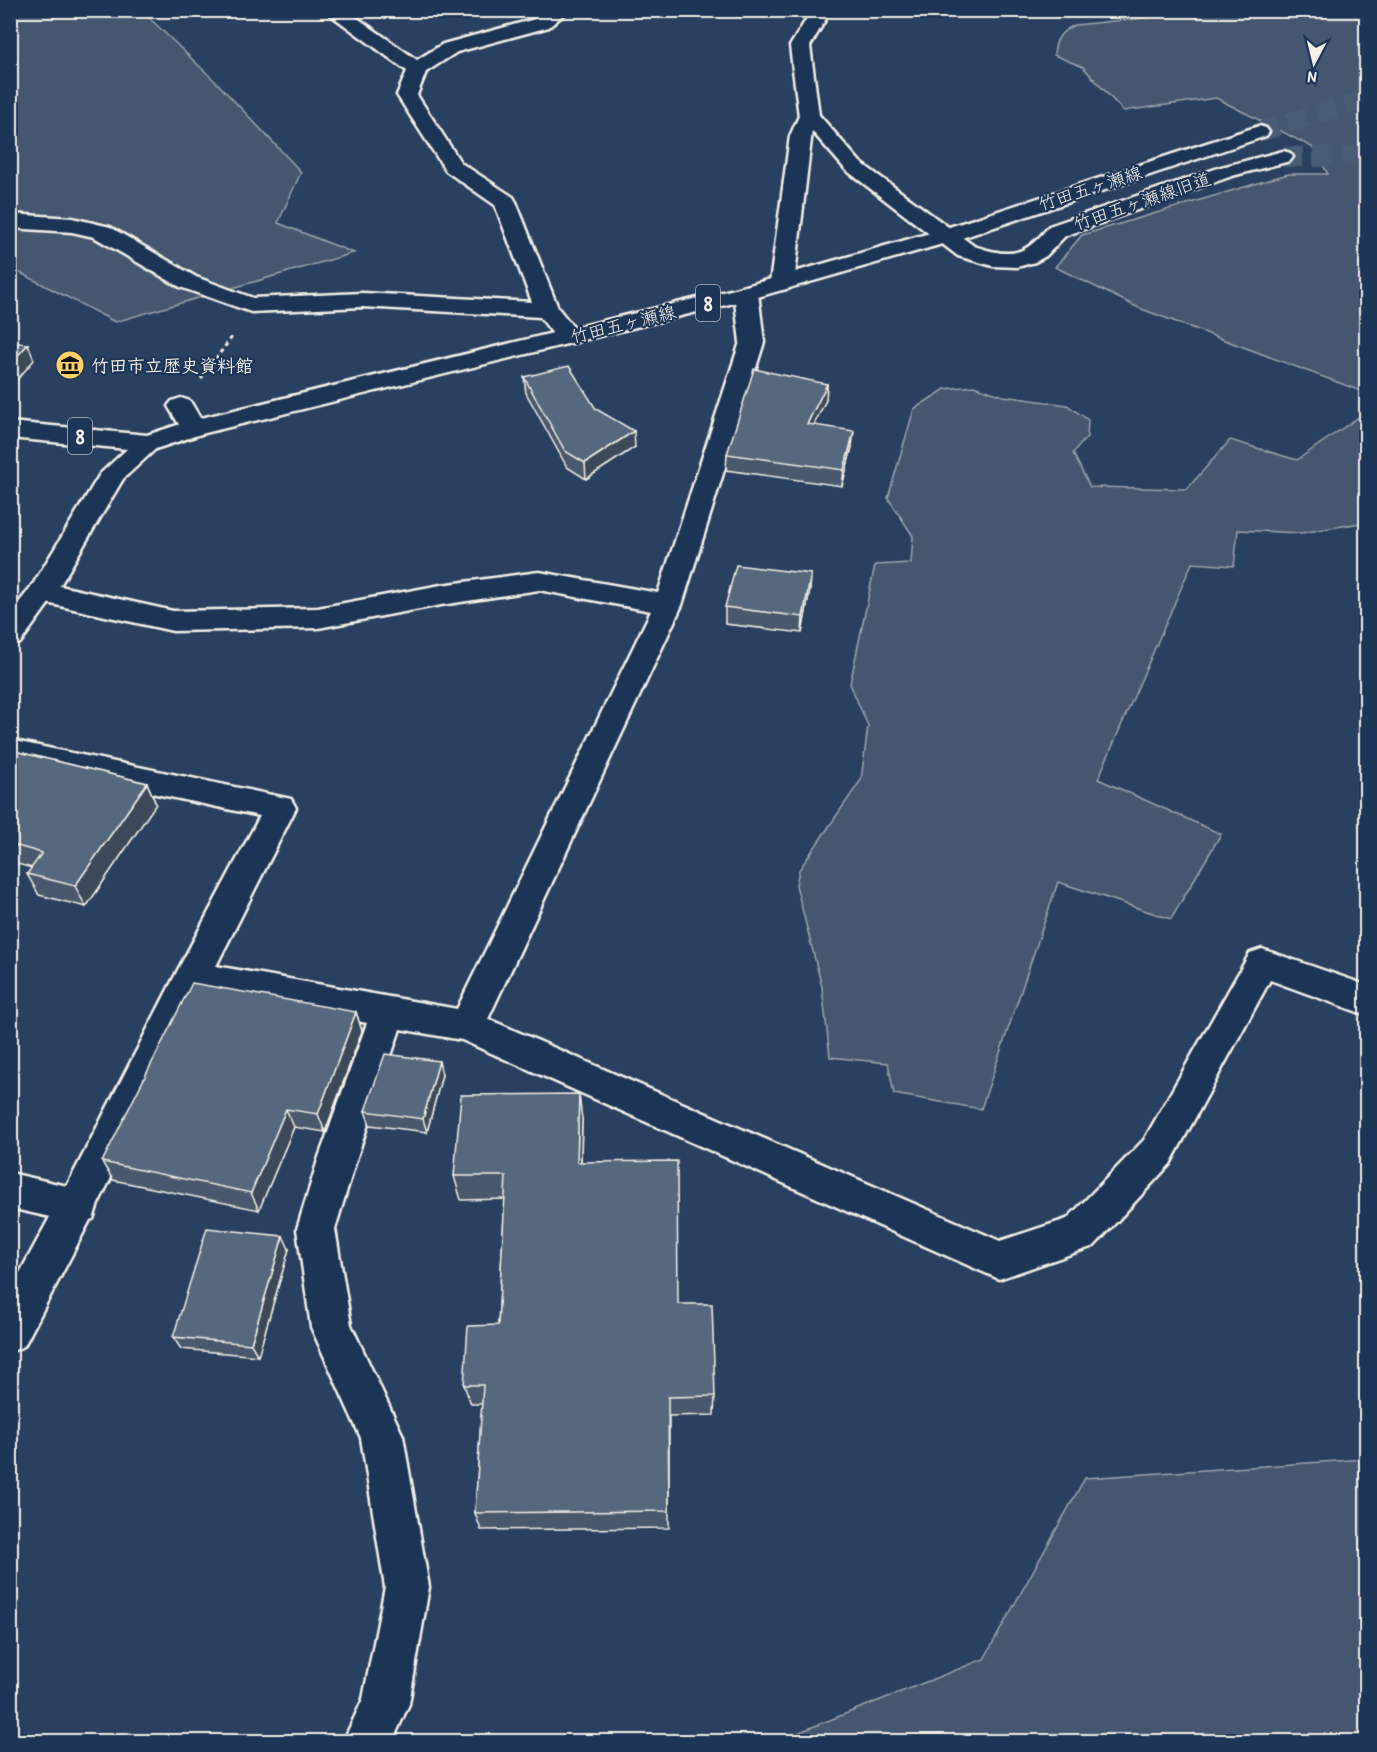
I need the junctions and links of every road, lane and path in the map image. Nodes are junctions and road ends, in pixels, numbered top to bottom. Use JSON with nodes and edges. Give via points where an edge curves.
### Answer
{"nodes":[{"id":1,"x":333,"y":10,"type":"edge"},
{"id":2,"x":560,"y":10,"type":"edge"},
{"id":3,"x":822,"y":10,"type":"edge"},
{"id":4,"x":417,"y":69,"type":"junction"},
{"id":5,"x":809,"y":116,"type":"junction"},
{"id":6,"x":1259,"y":132,"type":"tunnel mouth"},
{"id":7,"x":1283,"y":157,"type":"tunnel mouth"},
{"id":8,"x":10,"y":221,"type":"edge"},
{"id":9,"x":945,"y":236,"type":"junction"},
{"id":10,"x":782,"y":283,"type":"junction"},
{"id":11,"x":746,"y":293,"type":"junction"},
{"id":12,"x":547,"y":310,"type":"junction"},
{"id":13,"x":247,"y":314,"type":"junction"},
{"id":14,"x":569,"y":338,"type":"junction"},
{"id":15,"x":187,"y":417,"type":"junction"},
{"id":16,"x":10,"y":430,"type":"edge"},
{"id":17,"x":149,"y":443,"type":"junction"},
{"id":18,"x":42,"y":592,"type":"junction"},
{"id":19,"x":668,"y":605,"type":"junction"},
{"id":20,"x":10,"y":636,"type":"edge"},
{"id":21,"x":10,"y":751,"type":"edge"},
{"id":22,"x":192,"y":976,"type":"junction"},
{"id":23,"x":1366,"y":1000,"type":"edge"},
{"id":24,"x":388,"y":1013,"type":"junction"},
{"id":25,"x":467,"y":1026,"type":"junction"},
{"id":26,"x":10,"y":1190,"type":"edge"},
{"id":27,"x":79,"y":1206,"type":"junction"},
{"id":28,"x":10,"y":1332,"type":"edge"},
{"id":29,"x":367,"y":1742,"type":"edge"}],
"edges":[{"from":1,"to":4,"type":"street"},
{"from":2,"to":4,"type":"street","via":[[542,23],[450,48]]},
{"from":3,"to":5,"type":"street","via":[[800,46]]},
{"from":4,"to":12,"type":"street","via":[[407,95],[453,167],[505,202]]},
{"from":5,"to":9,"type":"street","name":"竹田五ヶ瀬線旧道","via":[[853,166]]},
{"from":5,"to":10,"type":"street","via":[[800,136]]},
{"from":6,"to":9,"type":"street","name":"竹田五ヶ瀬線","number":"8"},
{"from":7,"to":9,"type":"street","name":"竹田五ヶ瀬線旧道","via":[[1225,172],[1057,231],[1034,256],[988,259],[966,251]]},
{"from":8,"to":13,"type":"street","via":[[72,225],[102,232]]},
{"from":9,"to":10,"type":"street","name":"竹田五ヶ瀬線","number":"8"},
{"from":10,"to":11,"type":"street","name":"竹田五ヶ瀬線","number":"8"},
{"from":11,"to":14,"type":"street","name":"竹田五ヶ瀬線","number":"8"},
{"from":11,"to":19,"type":"street","via":[[752,342]]},
{"from":12,"to":13,"type":"street","via":[[362,300]]},
{"from":12,"to":14,"type":"street"},
{"from":13,"to":15,"type":"path"},
{"from":14,"to":15,"type":"street","name":"竹田五ヶ瀬線","number":"8"},
{"from":15,"to":17,"type":"street","name":"竹田五ヶ瀬線","number":"8"},
{"from":16,"to":17,"type":"street","name":"竹田五ヶ瀬線","number":"8"},
{"from":17,"to":18,"type":"street","via":[[113,474]]},
{"from":18,"to":19,"type":"street","via":[[173,621],[318,618],[539,581]]},
{"from":18,"to":20,"type":"street"},
{"from":19,"to":25,"type":"street"},
{"from":21,"to":22,"type":"street","via":[[280,808]]},
{"from":22,"to":24,"type":"street"},
{"from":22,"to":27,"type":"street"},
{"from":23,"to":25,"type":"street","via":[[1262,963],[1157,1152],[1080,1233],[999,1260]]},
{"from":24,"to":25,"type":"street"},
{"from":24,"to":29,"type":"street","via":[[316,1229],[331,1327],[382,1436],[407,1587],[386,1704]]},
{"from":26,"to":27,"type":"street"},
{"from":27,"to":28,"type":"street"}]}
